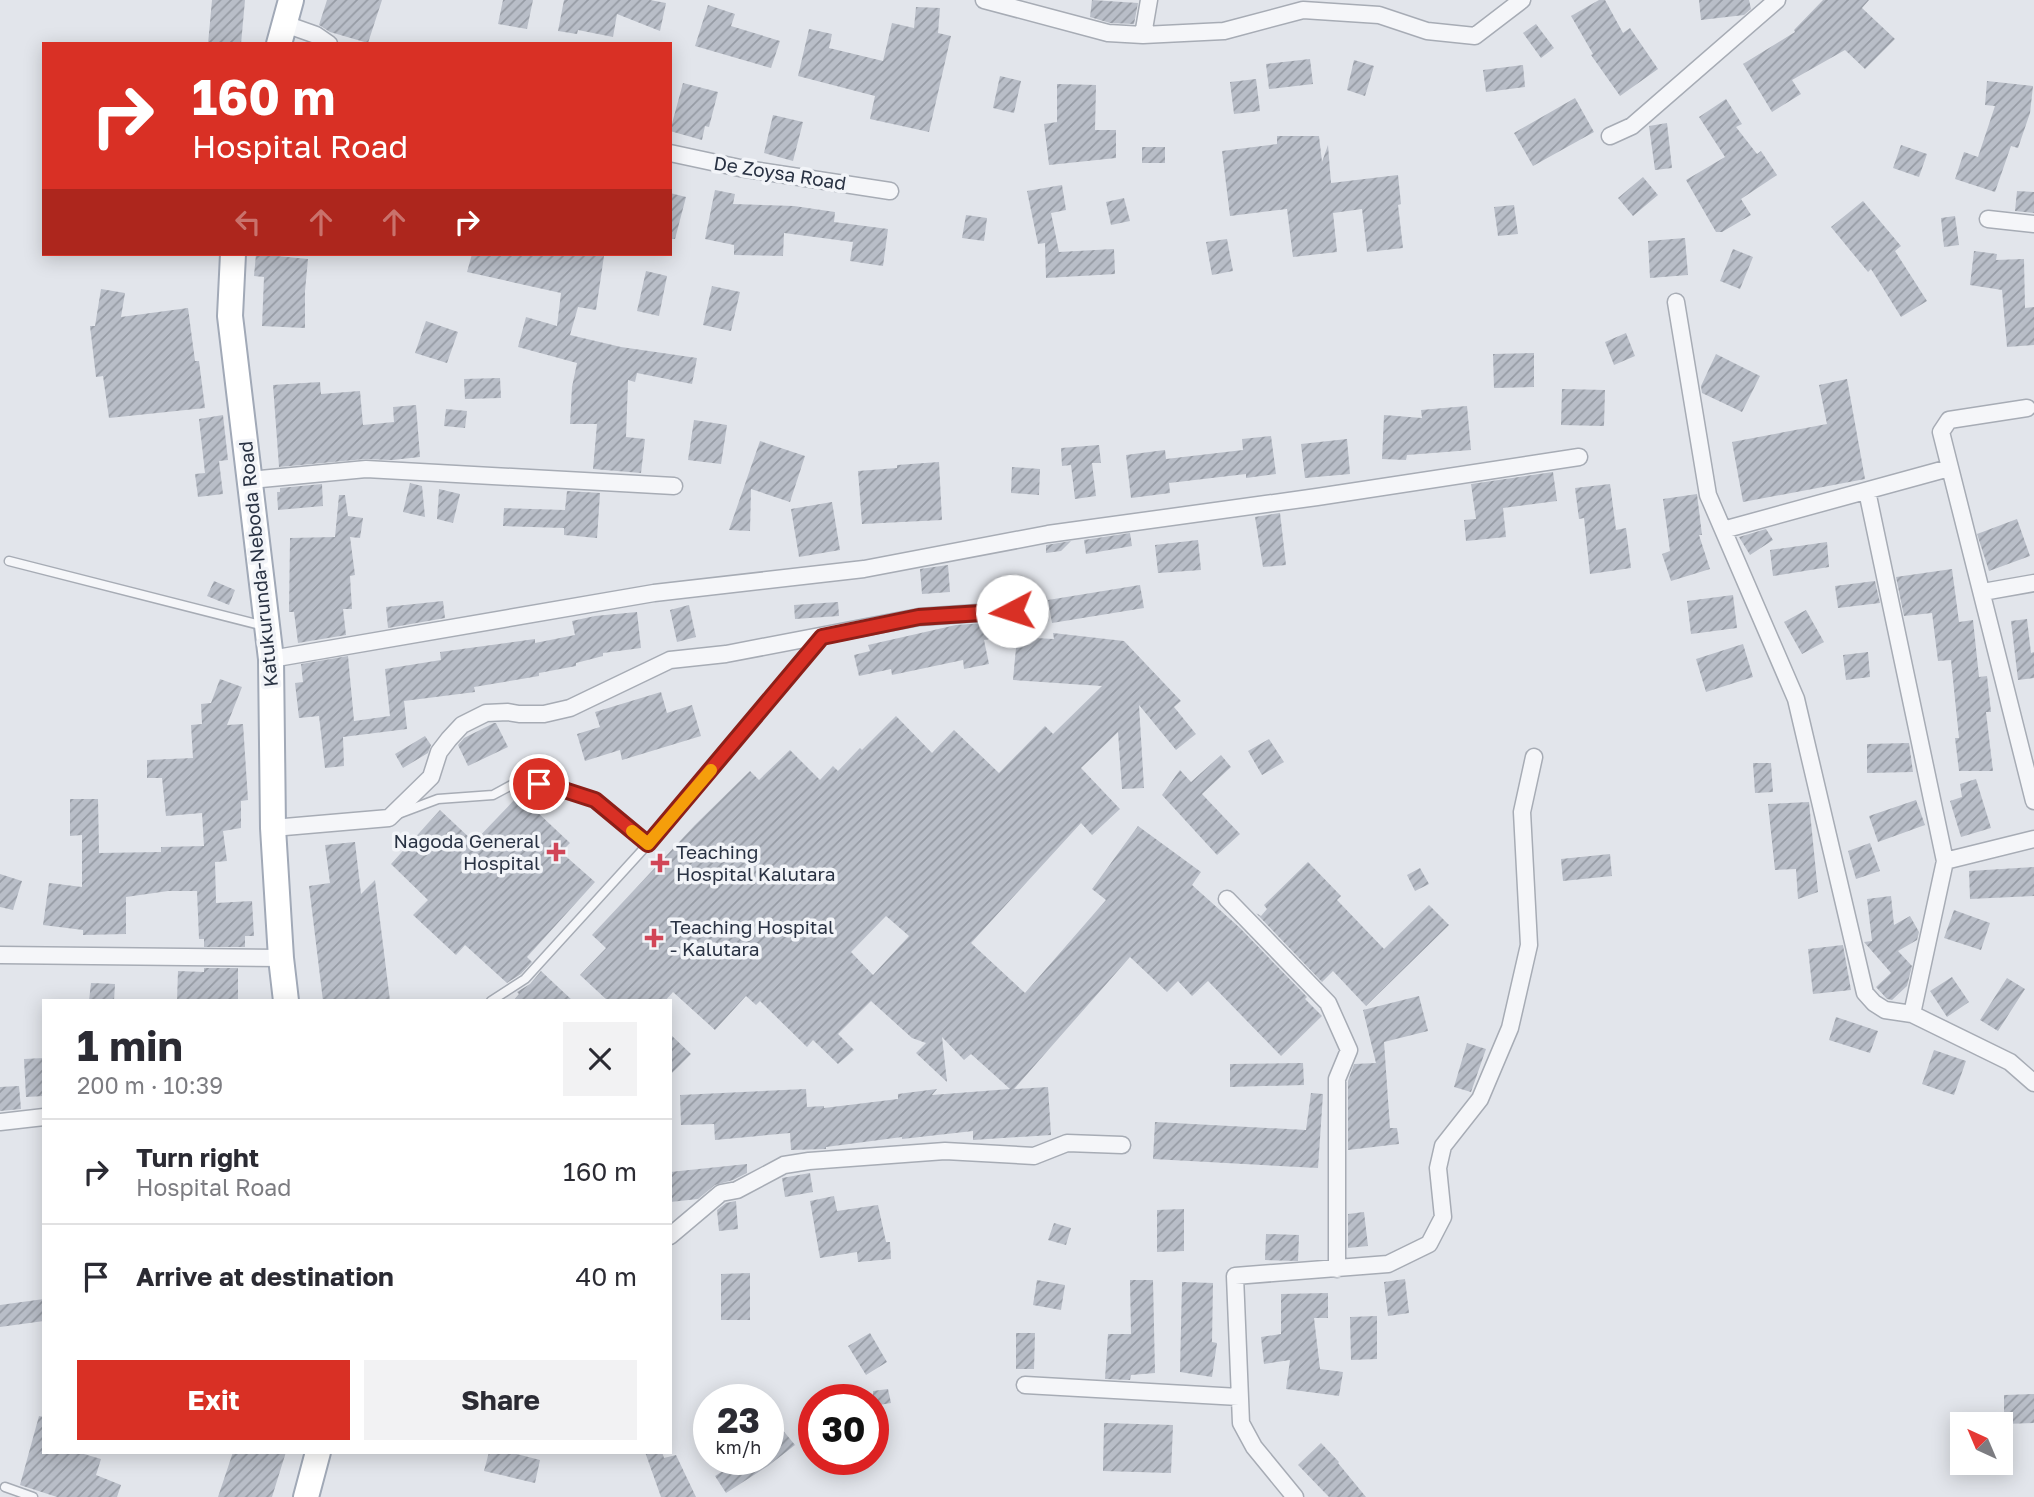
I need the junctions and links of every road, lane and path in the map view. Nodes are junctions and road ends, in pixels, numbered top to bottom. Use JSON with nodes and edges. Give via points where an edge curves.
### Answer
{"nodes":[{"id":1,"x":291,"y":0,"type":"edge"},
{"id":2,"x":984,"y":0,"type":"edge"},
{"id":3,"x":1149,"y":0,"type":"edge"},
{"id":4,"x":1522,"y":0,"type":"edge"},
{"id":5,"x":1777,"y":0,"type":"edge"},
{"id":6,"x":282,"y":34,"type":"edge"},
{"id":7,"x":1143,"y":35,"type":"junction"},
{"id":8,"x":326,"y":42,"type":"edge"},
{"id":9,"x":1610,"y":136,"type":"dead end"},
{"id":10,"x":672,"y":153,"type":"edge"},
{"id":11,"x":890,"y":191,"type":"dead end"},
{"id":12,"x":1988,"y":219,"type":"dead end"},
{"id":13,"x":2034,"y":224,"type":"edge"},
{"id":14,"x":233,"y":256,"type":"edge"},
{"id":15,"x":1676,"y":302,"type":"dead end"},
{"id":16,"x":2026,"y":408,"type":"dead end"},
{"id":17,"x":1579,"y":457,"type":"dead end"},
{"id":18,"x":1949,"y":468,"type":"junction"},
{"id":19,"x":250,"y":480,"type":"junction"},
{"id":20,"x":674,"y":486,"type":"dead end"},
{"id":21,"x":1867,"y":491,"type":"junction"},
{"id":22,"x":1723,"y":530,"type":"junction"},
{"id":23,"x":9,"y":561,"type":"dead end"},
{"id":24,"x":2034,"y":583,"type":"edge"},
{"id":25,"x":1983,"y":592,"type":"junction"},
{"id":26,"x":1035,"y":609,"type":"dead end"},
{"id":27,"x":267,"y":626,"type":"junction"},
{"id":28,"x":822,"y":637,"type":"junction"},
{"id":29,"x":271,"y":659,"type":"junction"},
{"id":30,"x":1534,"y":757,"type":"dead end"},
{"id":31,"x":2034,"y":801,"type":"edge"},
{"id":32,"x":389,"y":818,"type":"junction"},
{"id":33,"x":273,"y":828,"type":"junction"},
{"id":34,"x":2034,"y":839,"type":"edge"},
{"id":35,"x":648,"y":844,"type":"junction"},
{"id":36,"x":1945,"y":861,"type":"junction"},
{"id":37,"x":1227,"y":899,"type":"dead end"},
{"id":38,"x":0,"y":955,"type":"edge"},
{"id":39,"x":281,"y":958,"type":"junction"},
{"id":40,"x":286,"y":999,"type":"edge"},
{"id":41,"x":494,"y":999,"type":"edge"},
{"id":42,"x":1912,"y":1014,"type":"junction"},
{"id":43,"x":2034,"y":1083,"type":"edge"},
{"id":44,"x":42,"y":1117,"type":"edge"},
{"id":45,"x":0,"y":1122,"type":"edge"},
{"id":46,"x":1122,"y":1145,"type":"dead end"},
{"id":47,"x":672,"y":1234,"type":"edge"},
{"id":48,"x":1337,"y":1269,"type":"junction"},
{"id":49,"x":1026,"y":1385,"type":"dead end"},
{"id":50,"x":1239,"y":1397,"type":"junction"},
{"id":51,"x":317,"y":1454,"type":"edge"},
{"id":52,"x":5,"y":1487,"type":"dead end"},
{"id":53,"x":33,"y":1497,"type":"edge"},
{"id":54,"x":306,"y":1497,"type":"edge"},
{"id":55,"x":1295,"y":1497,"type":"edge"}],
"edges":[{"from":1,"to":6,"type":"main road"},
{"from":2,"to":7,"type":"street","via":[[1108,33]]},
{"from":3,"to":7,"type":"street"},
{"from":4,"to":7,"type":"street","via":[[1475,36],[1427,31],[1379,15],[1303,10],[1224,31]]},
{"from":5,"to":9,"type":"street","via":[[1632,126]]},
{"from":6,"to":8,"type":"street","via":[[316,35]]},
{"from":10,"to":11,"type":"street","name":"De Zoysa Road"},
{"from":12,"to":13,"type":"street"},
{"from":14,"to":19,"type":"main road","name":"Katukurunda-Neboda Road","via":[[230,316]]},
{"from":15,"to":22,"type":"street","via":[[1707,495]]},
{"from":16,"to":18,"type":"street","via":[[1949,419],[1941,432]]},
{"from":17,"to":29,"type":"street","via":[[1048,534],[864,569],[654,593]]},
{"from":18,"to":21,"type":"street"},
{"from":18,"to":25,"type":"street"},
{"from":19,"to":20,"type":"street","via":[[366,470]]},
{"from":19,"to":27,"type":"main road","name":"Katukurunda-Neboda Road"},
{"from":21,"to":22,"type":"street"},
{"from":21,"to":36,"type":"street"},
{"from":22,"to":42,"type":"street","via":[[1796,699],[1865,993],[1885,1010]]},
{"from":23,"to":27,"type":"lane"},
{"from":24,"to":25,"type":"street"},
{"from":25,"to":31,"type":"street"},
{"from":26,"to":28,"type":"street","via":[[919,617]]},
{"from":27,"to":29,"type":"main road","name":"Katukurunda-Neboda Road"},
{"from":28,"to":32,"type":"street","via":[[670,660],[570,708],[544,714],[486,713],[462,726],[449,740],[439,752],[431,777]]},
{"from":28,"to":35,"type":"lane"},
{"from":29,"to":33,"type":"main road","name":"Katukurunda-Neboda Road"},
{"from":30,"to":48,"type":"street","via":[[1522,811],[1529,945],[1510,1028],[1480,1099],[1443,1146],[1438,1168],[1443,1217],[1429,1244],[1388,1264]]},
{"from":32,"to":33,"type":"street"},
{"from":32,"to":35,"type":"lane","via":[[438,799],[492,795],[519,781],[595,800]]},
{"from":33,"to":39,"type":"main road","name":"Katukurunda-Neboda Road"},
{"from":34,"to":36,"type":"street"},
{"from":35,"to":41,"type":"lane","via":[[525,979]]},
{"from":36,"to":42,"type":"street"},
{"from":37,"to":48,"type":"street","via":[[1328,1003],[1349,1049],[1337,1079]]},
{"from":38,"to":39,"type":"street"},
{"from":39,"to":40,"type":"main road","name":"Katukurunda-Neboda Road"},
{"from":42,"to":43,"type":"street","via":[[2010,1062]]},
{"from":44,"to":45,"type":"street"},
{"from":46,"to":47,"type":"street","via":[[1067,1143],[1034,1156],[945,1150],[784,1165],[737,1190],[721,1193]]},
{"from":48,"to":50,"type":"street","via":[[1236,1276]]},
{"from":49,"to":50,"type":"street"},
{"from":50,"to":55,"type":"street","via":[[1241,1423],[1254,1447]]},
{"from":51,"to":54,"type":"main road"},
{"from":52,"to":53,"type":"lane"}]}
